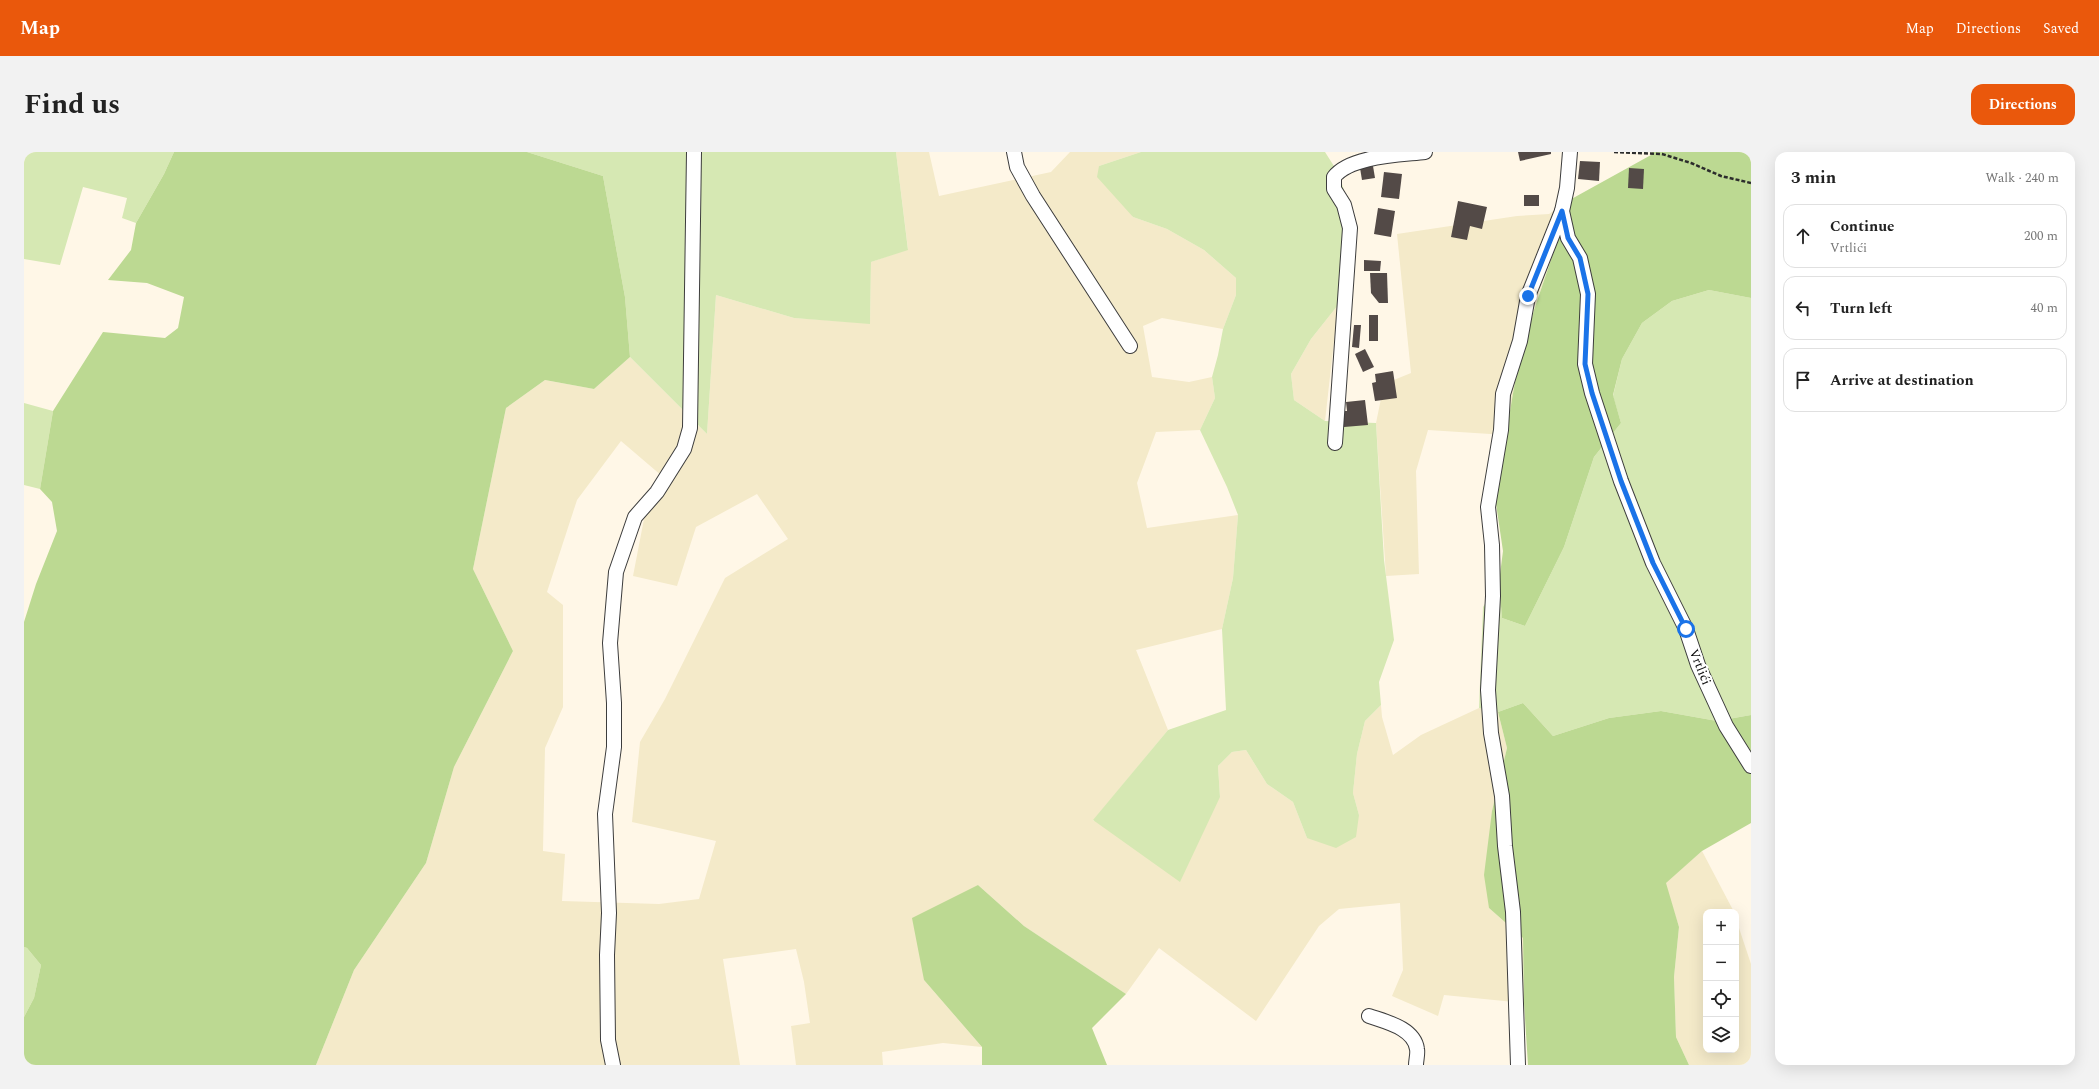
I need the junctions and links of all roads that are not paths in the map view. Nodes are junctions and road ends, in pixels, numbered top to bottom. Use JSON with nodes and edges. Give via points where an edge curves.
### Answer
{"nodes":[{"id":1,"x":694,"y":152,"type":"edge"},
{"id":2,"x":1014,"y":152,"type":"edge"},
{"id":3,"x":1425,"y":152,"type":"edge"},
{"id":4,"x":1570,"y":152,"type":"edge"},
{"id":5,"x":1562,"y":211,"type":"junction"},
{"id":6,"x":1130,"y":346,"type":"dead end"},
{"id":7,"x":1334,"y":443,"type":"dead end"},
{"id":8,"x":1751,"y":766,"type":"edge"},
{"id":9,"x":1369,"y":1016,"type":"dead end"},
{"id":10,"x":613,"y":1065,"type":"edge"},
{"id":11,"x":1416,"y":1065,"type":"edge"},
{"id":12,"x":1518,"y":1065,"type":"edge"}],
"edges":[{"from":1,"to":10,"type":"street","via":[[690,428],[684,449],[676,462],[657,492],[635,517],[616,572],[610,643],[614,746],[605,814],[609,913],[608,1040]]},
{"from":2,"to":6,"type":"street","via":[[1017,167],[1033,196]]},
{"from":3,"to":7,"type":"street","via":[[1352,164],[1337,172],[1334,177],[1334,189],[1344,205],[1350,228]]},
{"from":4,"to":5,"type":"street","name":"Vrtlići"},
{"from":5,"to":8,"type":"street","name":"Vrtlići","via":[[1568,238],[1580,258],[1588,294],[1585,364],[1621,481],[1653,563],[1686,629],[1698,665],[1726,726]]},
{"from":5,"to":12,"type":"street","via":[[1528,296],[1520,341],[1503,394],[1502,430],[1488,507],[1493,596],[1488,690],[1491,733],[1502,796],[1513,912]]},
{"from":9,"to":11,"type":"street","via":[[1391,1023],[1413,1038],[1418,1049]]}]}
